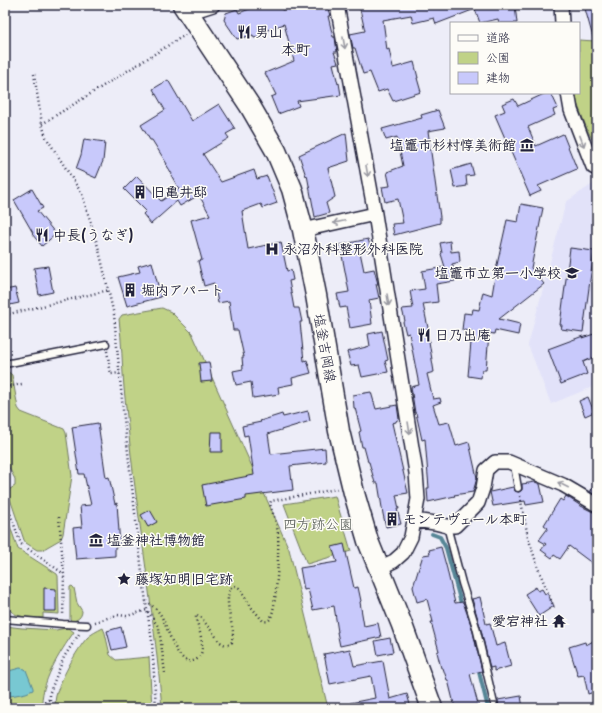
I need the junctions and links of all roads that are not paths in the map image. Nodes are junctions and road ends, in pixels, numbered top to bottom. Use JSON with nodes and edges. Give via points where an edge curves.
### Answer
{"nodes":[{"id":1,"x":213,"y":5,"type":"edge"},
{"id":2,"x":337,"y":5,"type":"edge"},
{"id":3,"x":561,"y":5,"type":"edge"},
{"id":4,"x":185,"y":9,"type":"edge"},
{"id":5,"x":562,"y":22,"type":"edge"},
{"id":6,"x":568,"y":94,"type":"edge"},
{"id":7,"x":597,"y":169,"type":"edge"},
{"id":8,"x":375,"y":214,"type":"junction"},
{"id":9,"x":303,"y":230,"type":"junction"},
{"id":10,"x":106,"y":344,"type":"road end"},
{"id":11,"x":5,"y":364,"type":"edge"},
{"id":12,"x":513,"y":463,"type":"junction"},
{"id":13,"x":518,"y":490,"type":"road end"},
{"id":14,"x":597,"y":505,"type":"edge"},
{"id":15,"x":415,"y":520,"type":"junction"},
{"id":16,"x":447,"y":526,"type":"junction"},
{"id":17,"x":379,"y":568,"type":"junction"},
{"id":18,"x":5,"y":619,"type":"edge"},
{"id":19,"x":87,"y":625,"type":"road end"},
{"id":20,"x":432,"y":708,"type":"edge"},
{"id":21,"x":495,"y":708,"type":"edge"}],
"edges":[{"from":1,"to":4,"type":"street"},
{"from":2,"to":8,"type":"street","one_way":true},
{"from":3,"to":5,"type":"street"},
{"from":4,"to":9,"type":"main road","name":"塩釜吉岡線","via":[[250,106],[276,151],[292,189]]},
{"from":6,"to":7,"type":"street","one_way":true,"via":[[570,110],[593,167]]},
{"from":8,"to":9,"type":"street","one_way":true},
{"from":8,"to":15,"type":"street","one_way":true,"via":[[416,473],[418,500]]},
{"from":9,"to":17,"type":"main road","name":"塩釜吉岡線","via":[[339,431],[368,541]]},
{"from":10,"to":11,"type":"lane"},
{"from":12,"to":13,"type":"lane"},
{"from":14,"to":12,"type":"street","one_way":true,"via":[[563,485]]},
{"from":12,"to":16,"type":"street","via":[[496,462],[486,470],[478,503],[455,526]]},
{"from":15,"to":16,"type":"street"},
{"from":15,"to":17,"type":"street","via":[[404,553]]},
{"from":16,"to":21,"type":"lane","via":[[476,627]]},
{"from":17,"to":20,"type":"main road","name":"塩釜吉岡線"},
{"from":18,"to":19,"type":"lane"}]}
